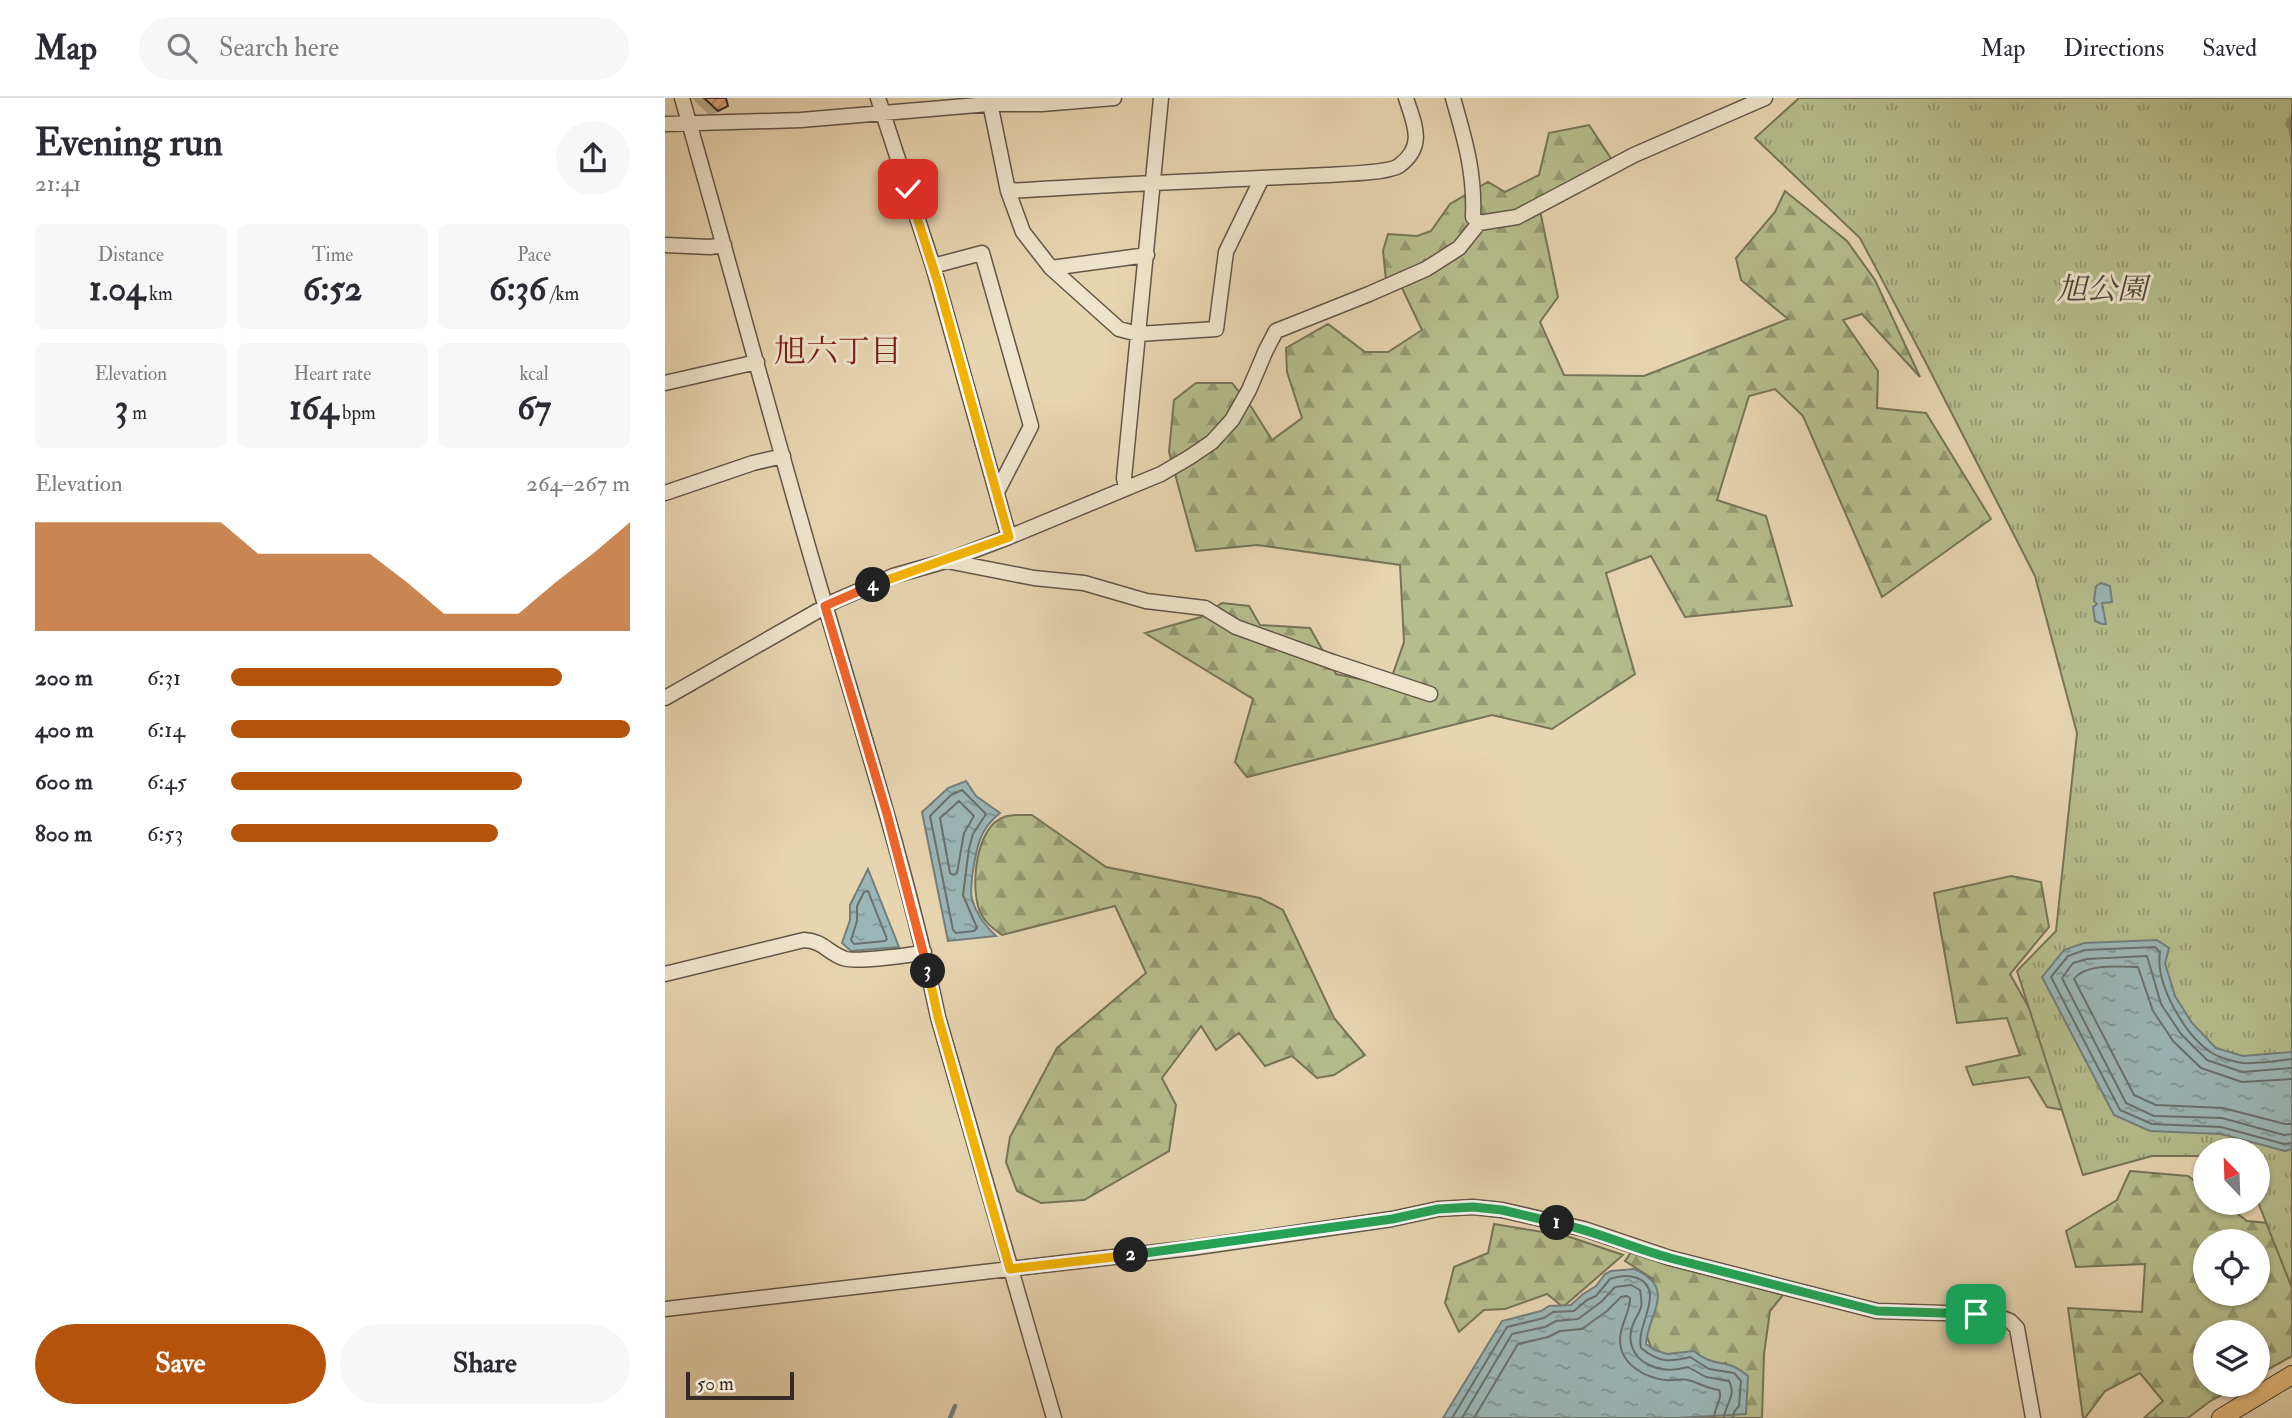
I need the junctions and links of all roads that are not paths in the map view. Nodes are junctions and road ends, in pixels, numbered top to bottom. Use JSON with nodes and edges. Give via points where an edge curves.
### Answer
{"nodes":[{"id":1,"x":682,"y":98,"type":"edge"},
{"id":2,"x":1114,"y":98,"type":"edge"},
{"id":3,"x":1161,"y":98,"type":"edge"},
{"id":4,"x":1406,"y":98,"type":"edge"},
{"id":5,"x":1453,"y":98,"type":"edge"},
{"id":6,"x":1765,"y":98,"type":"edge"},
{"id":7,"x":1081,"y":99,"type":"edge"},
{"id":8,"x":989,"y":101,"type":"edge"},
{"id":9,"x":880,"y":105,"type":"edge"},
{"id":10,"x":689,"y":122,"type":"junction"},
{"id":11,"x":665,"y":124,"type":"edge"},
{"id":12,"x":1262,"y":178,"type":"junction"},
{"id":13,"x":1153,"y":181,"type":"junction"},
{"id":14,"x":1008,"y":191,"type":"junction"},
{"id":15,"x":1479,"y":223,"type":"junction"},
{"id":16,"x":724,"y":244,"type":"junction"},
{"id":17,"x":665,"y":245,"type":"edge"},
{"id":18,"x":1147,"y":255,"type":"junction"},
{"id":19,"x":933,"y":266,"type":"junction"},
{"id":20,"x":1051,"y":268,"type":"junction"},
{"id":21,"x":1138,"y":334,"type":"junction"},
{"id":22,"x":757,"y":362,"type":"junction"},
{"id":23,"x":665,"y":383,"type":"edge"},
{"id":24,"x":783,"y":456,"type":"junction"},
{"id":25,"x":1126,"y":487,"type":"junction"},
{"id":26,"x":996,"y":492,"type":"junction"},
{"id":27,"x":665,"y":494,"type":"edge"},
{"id":28,"x":1009,"y":537,"type":"junction"},
{"id":29,"x":946,"y":561,"type":"junction"},
{"id":30,"x":825,"y":606,"type":"junction"},
{"id":31,"x":1430,"y":694,"type":"dead end"},
{"id":32,"x":665,"y":698,"type":"edge"},
{"id":33,"x":923,"y":949,"type":"junction"},
{"id":34,"x":665,"y":974,"type":"edge"},
{"id":35,"x":1010,"y":1269,"type":"junction"},
{"id":36,"x":665,"y":1308,"type":"edge"},
{"id":37,"x":2292,"y":1375,"type":"edge"},
{"id":38,"x":1053,"y":1418,"type":"edge"},
{"id":39,"x":2033,"y":1418,"type":"edge"},
{"id":40,"x":2221,"y":1418,"type":"edge"}],
"edges":[{"from":1,"to":10,"type":"street"},
{"from":2,"to":7,"type":"street"},
{"from":3,"to":13,"type":"street"},
{"from":4,"to":12,"type":"street","via":[[1417,134],[1414,152],[1398,168]]},
{"from":5,"to":15,"type":"street","via":[[1474,183],[1473,217]]},
{"from":6,"to":15,"type":"street","via":[[1634,155],[1517,217]]},
{"from":7,"to":8,"type":"street"},
{"from":8,"to":9,"type":"street"},
{"from":8,"to":14,"type":"street"},
{"from":9,"to":10,"type":"street","via":[[801,120]]},
{"from":9,"to":19,"type":"street"},
{"from":10,"to":11,"type":"street"},
{"from":10,"to":16,"type":"street"},
{"from":12,"to":13,"type":"street"},
{"from":12,"to":21,"type":"street","via":[[1226,252],[1216,329]]},
{"from":13,"to":14,"type":"street"},
{"from":13,"to":18,"type":"street"},
{"from":14,"to":20,"type":"street","via":[[1023,232]]},
{"from":15,"to":25,"type":"street","via":[[1459,248],[1426,269],[1276,331],[1244,400],[1212,442],[1161,474]]},
{"from":16,"to":17,"type":"street"},
{"from":16,"to":22,"type":"street"},
{"from":18,"to":20,"type":"street"},
{"from":18,"to":21,"type":"street"},
{"from":19,"to":26,"type":"street"},
{"from":19,"to":26,"type":"street","via":[[982,253],[1031,426]]},
{"from":20,"to":21,"type":"street","via":[[1119,330]]},
{"from":21,"to":25,"type":"street"},
{"from":22,"to":23,"type":"street"},
{"from":22,"to":24,"type":"street"},
{"from":24,"to":27,"type":"street"},
{"from":24,"to":30,"type":"street"},
{"from":25,"to":28,"type":"street"},
{"from":26,"to":28,"type":"street"},
{"from":28,"to":29,"type":"street"},
{"from":29,"to":30,"type":"street","via":[[894,576]]},
{"from":29,"to":31,"type":"street","via":[[1084,583],[1146,601],[1205,608],[1236,627]]},
{"from":30,"to":32,"type":"street"},
{"from":30,"to":33,"type":"street"},
{"from":33,"to":34,"type":"street","via":[[912,955],[854,961],[816,941],[804,940]]},
{"from":33,"to":35,"type":"street"},
{"from":35,"to":36,"type":"street"},
{"from":35,"to":38,"type":"street"},
{"from":35,"to":39,"type":"street","via":[[1191,1248],[1438,1209],[1502,1210],[1877,1311],[1976,1314],[2010,1321],[2017,1328]]},
{"from":37,"to":40,"type":"main road"}]}
